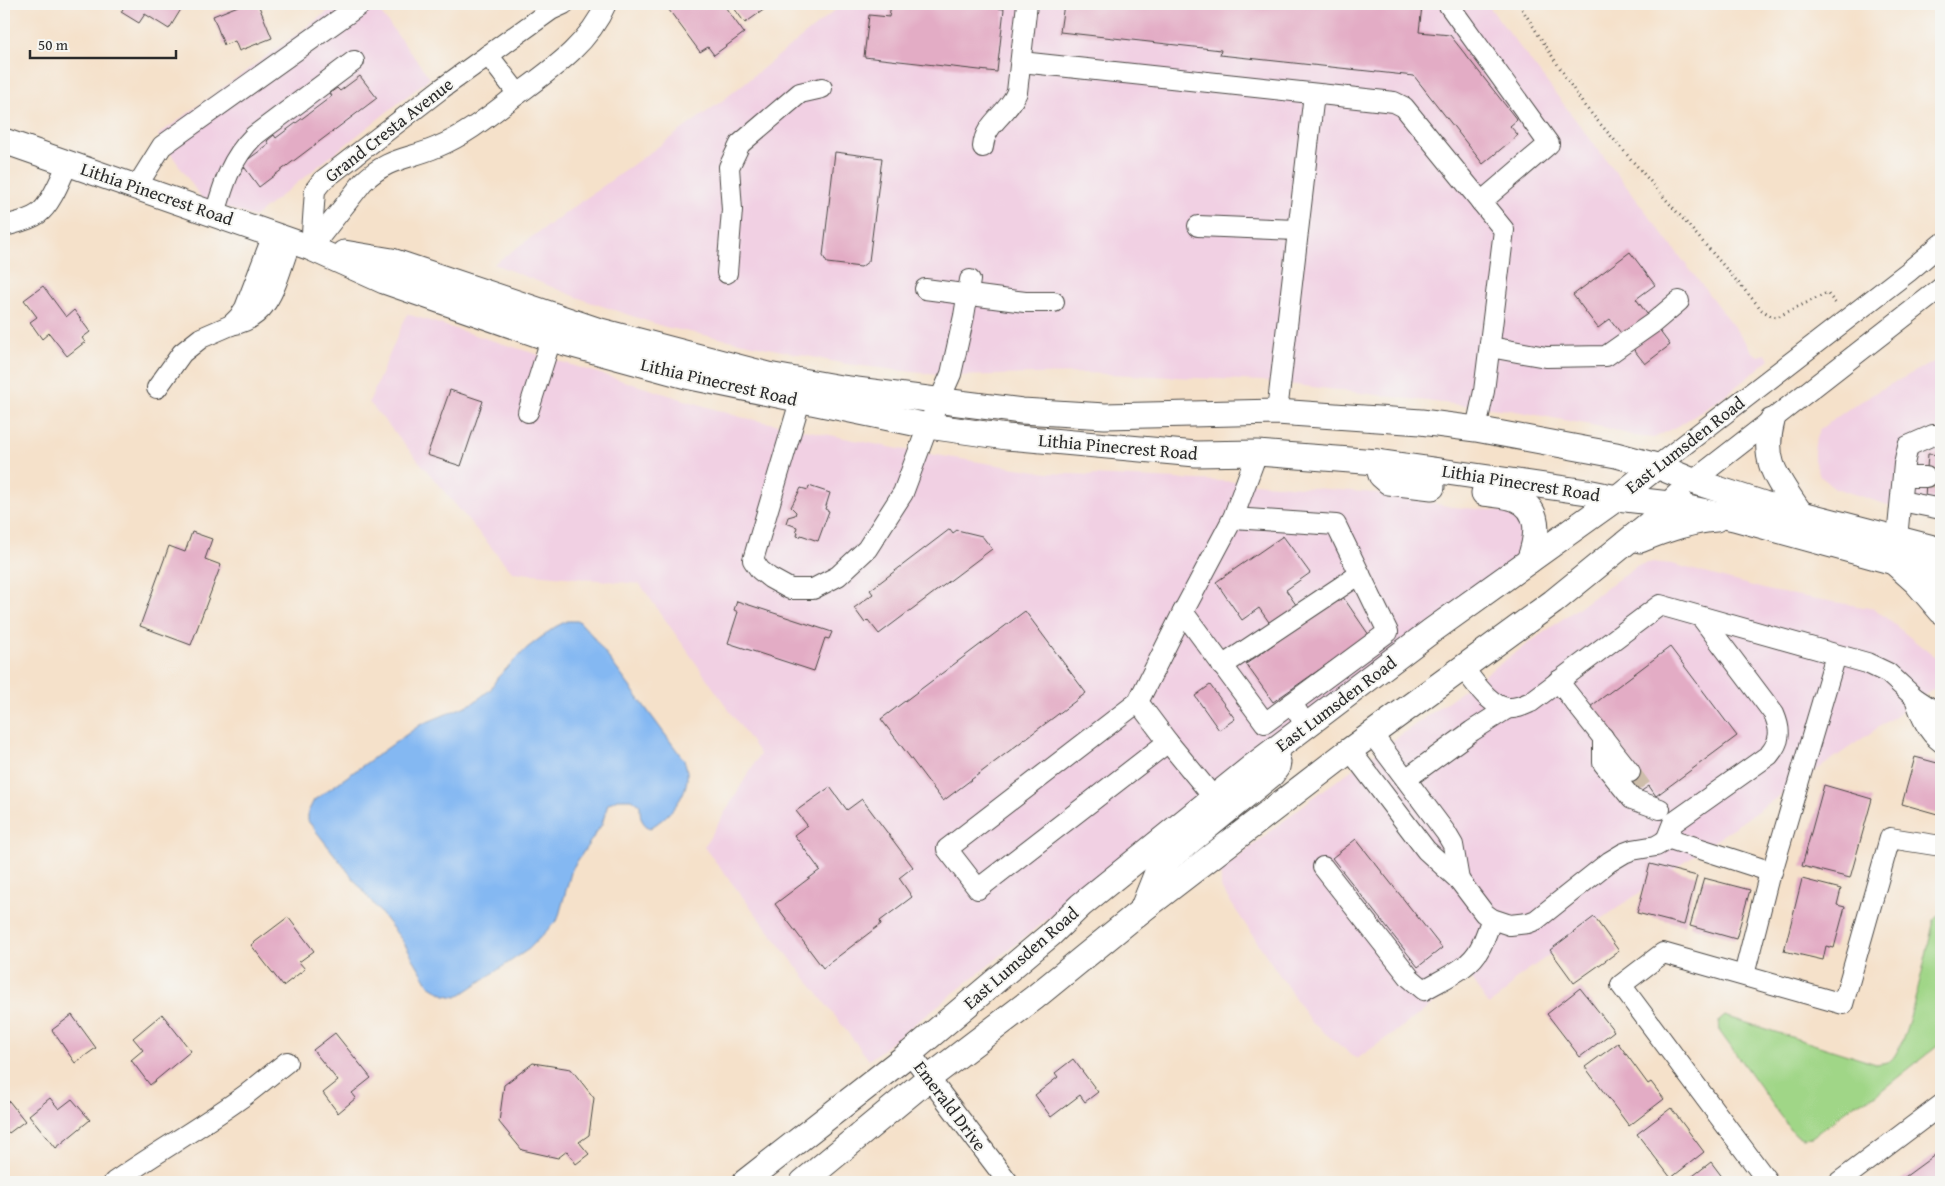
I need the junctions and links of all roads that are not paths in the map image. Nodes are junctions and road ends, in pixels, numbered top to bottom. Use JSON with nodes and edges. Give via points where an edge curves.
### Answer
{"nodes":[{"id":1,"x":361,"y":4,"type":"edge"},
{"id":2,"x":564,"y":4,"type":"edge"},
{"id":3,"x":606,"y":4,"type":"edge"},
{"id":4,"x":1027,"y":4,"type":"edge"},
{"id":5,"x":1448,"y":4,"type":"edge"},
{"id":6,"x":488,"y":55,"type":"junction"},
{"id":7,"x":354,"y":61,"type":"dead end"},
{"id":8,"x":1021,"y":62,"type":"junction"},
{"id":9,"x":822,"y":88,"type":"dead end"},
{"id":10,"x":518,"y":94,"type":"junction"},
{"id":11,"x":1314,"y":94,"type":"junction"},
{"id":12,"x":8,"y":146,"type":"edge"},
{"id":13,"x":983,"y":146,"type":"dead end"},
{"id":14,"x":68,"y":163,"type":"junction"},
{"id":15,"x":137,"y":186,"type":"junction"},
{"id":16,"x":1481,"y":202,"type":"junction"},
{"id":17,"x":215,"y":214,"type":"junction"},
{"id":18,"x":4,"y":226,"type":"edge"},
{"id":19,"x":1198,"y":226,"type":"dead end"},
{"id":20,"x":1298,"y":230,"type":"junction"},
{"id":21,"x":292,"y":241,"type":"junction"},
{"id":22,"x":1941,"y":244,"type":"edge"},
{"id":23,"x":727,"y":273,"type":"dead end"},
{"id":24,"x":968,"y":287,"type":"junction"},
{"id":25,"x":925,"y":289,"type":"dead end"},
{"id":26,"x":1941,"y":289,"type":"edge"},
{"id":27,"x":1054,"y":302,"type":"dead end"},
{"id":28,"x":1679,"y":302,"type":"dead end"},
{"id":29,"x":597,"y":330,"type":"junction"},
{"id":30,"x":551,"y":339,"type":"junction"},
{"id":31,"x":1490,"y":347,"type":"junction"},
{"id":32,"x":157,"y":388,"type":"dead end"},
{"id":33,"x":800,"y":401,"type":"junction"},
{"id":34,"x":940,"y":402,"type":"junction"},
{"id":35,"x":528,"y":412,"type":"dead end"},
{"id":36,"x":1277,"y":412,"type":"junction"},
{"id":37,"x":1772,"y":420,"type":"junction"},
{"id":38,"x":928,"y":426,"type":"junction"},
{"id":39,"x":1476,"y":430,"type":"junction"},
{"id":40,"x":1941,"y":436,"type":"edge"},
{"id":41,"x":1257,"y":453,"type":"junction"},
{"id":42,"x":1377,"y":462,"type":"junction"},
{"id":43,"x":1657,"y":466,"type":"junction"},
{"id":44,"x":1903,"y":477,"type":"junction"},
{"id":45,"x":1926,"y":477,"type":"tunnel mouth"},
{"id":46,"x":1693,"y":481,"type":"junction"},
{"id":47,"x":1617,"y":498,"type":"junction"},
{"id":48,"x":1901,"y":501,"type":"junction"},
{"id":49,"x":1670,"y":504,"type":"junction"},
{"id":50,"x":1941,"y":509,"type":"edge"},
{"id":51,"x":1800,"y":513,"type":"junction"},
{"id":52,"x":1233,"y":518,"type":"junction"},
{"id":53,"x":1734,"y":518,"type":"junction"},
{"id":54,"x":1623,"y":546,"type":"junction"},
{"id":55,"x":1894,"y":550,"type":"junction"},
{"id":56,"x":1941,"y":550,"type":"edge"},
{"id":57,"x":1529,"y":561,"type":"junction"},
{"id":58,"x":1360,"y":574,"type":"junction"},
{"id":59,"x":1941,"y":575,"type":"edge"},
{"id":60,"x":1941,"y":611,"type":"edge"},
{"id":61,"x":1183,"y":612,"type":"junction"},
{"id":62,"x":1701,"y":617,"type":"junction"},
{"id":63,"x":1836,"y":654,"type":"junction"},
{"id":64,"x":1222,"y":666,"type":"junction"},
{"id":65,"x":1463,"y":668,"type":"junction"},
{"id":66,"x":1558,"y":681,"type":"junction"},
{"id":67,"x":1916,"y":698,"type":"junction"},
{"id":68,"x":1138,"y":702,"type":"junction"},
{"id":69,"x":1292,"y":703,"type":"junction"},
{"id":70,"x":1508,"y":708,"type":"junction"},
{"id":71,"x":1941,"y":715,"type":"edge"},
{"id":72,"x":1306,"y":726,"type":"junction"},
{"id":73,"x":1372,"y":734,"type":"junction"},
{"id":74,"x":1603,"y":737,"type":"junction"},
{"id":75,"x":1168,"y":742,"type":"junction"},
{"id":76,"x":1941,"y":742,"type":"edge"},
{"id":77,"x":1350,"y":750,"type":"junction"},
{"id":78,"x":1271,"y":752,"type":"junction"},
{"id":79,"x":1630,"y":772,"type":"tunnel mouth"},
{"id":80,"x":1406,"y":779,"type":"junction"},
{"id":81,"x":1643,"y":790,"type":"tunnel mouth"},
{"id":82,"x":1214,"y":798,"type":"junction"},
{"id":83,"x":1667,"y":823,"type":"junction"},
{"id":84,"x":1941,"y":846,"type":"edge"},
{"id":85,"x":1323,"y":867,"type":"dead end"},
{"id":86,"x":1770,"y":872,"type":"junction"},
{"id":87,"x":1459,"y":880,"type":"junction"},
{"id":88,"x":1142,"y":910,"type":"junction"},
{"id":89,"x":1492,"y":919,"type":"junction"},
{"id":90,"x":1744,"y":975,"type":"junction"},
{"id":91,"x":910,"y":1053,"type":"junction"},
{"id":92,"x":287,"y":1062,"type":"dead end"},
{"id":93,"x":929,"y":1078,"type":"junction"},
{"id":94,"x":1941,"y":1105,"type":"edge"},
{"id":95,"x":114,"y":1182,"type":"edge"},
{"id":96,"x":745,"y":1182,"type":"edge"},
{"id":97,"x":803,"y":1182,"type":"edge"},
{"id":98,"x":1008,"y":1182,"type":"edge"},
{"id":99,"x":1768,"y":1182,"type":"edge"},
{"id":100,"x":1839,"y":1182,"type":"edge"}],
"edges":[{"from":1,"to":15,"type":"street","via":[[162,146]]},
{"from":2,"to":6,"type":"street","name":"Grand Cresta Avenue"},
{"from":3,"to":10,"type":"street","name":"Grand Cresta Avenue","via":[[575,50]]},
{"from":4,"to":8,"type":"street"},
{"from":5,"to":16,"type":"street","via":[[1549,144]]},
{"from":6,"to":10,"type":"street"},
{"from":6,"to":21,"type":"street","name":"Grand Cresta Avenue","via":[[322,181]]},
{"from":7,"to":17,"type":"street","via":[[241,149],[224,182]]},
{"from":8,"to":11,"type":"street"},
{"from":8,"to":13,"type":"street","via":[[1014,100],[985,132]]},
{"from":9,"to":23,"type":"street","via":[[800,93],[740,144],[729,167],[732,210]]},
{"from":10,"to":21,"type":"street","name":"Grand Cresta Avenue","via":[[470,130],[437,147],[389,162]]},
{"from":11,"to":16,"type":"street","via":[[1400,104]]},
{"from":11,"to":20,"type":"street"},
{"from":12,"to":14,"type":"main road","name":"Lithia Pinecrest Road"},
{"from":14,"to":15,"type":"main road","name":"Lithia Pinecrest Road"},
{"from":14,"to":18,"type":"street","via":[[40,213]]},
{"from":15,"to":17,"type":"main road","name":"Lithia Pinecrest Road"},
{"from":16,"to":31,"type":"street","via":[[1504,230]]},
{"from":17,"to":21,"type":"main road","name":"Lithia Pinecrest Road"},
{"from":19,"to":20,"type":"street"},
{"from":20,"to":36,"type":"street"},
{"from":21,"to":29,"type":"main road","name":"Lithia Pinecrest Road","via":[[392,261]]},
{"from":21,"to":30,"type":"main road","name":"Lithia Pinecrest Road","via":[[384,281]]},
{"from":21,"to":32,"type":"street","via":[[240,317],[231,325],[201,338],[182,353]]},
{"from":22,"to":43,"type":"street","name":"East Lumsden Road"},
{"from":24,"to":25,"type":"street"},
{"from":24,"to":27,"type":"street","via":[[1025,302]]},
{"from":24,"to":34,"type":"street","via":[[953,368]]},
{"from":26,"to":37,"type":"street","name":"East Lumsden Road"},
{"from":28,"to":31,"type":"street","via":[[1606,356],[1546,357]]},
{"from":29,"to":30,"type":"main road","via":[[571,326],[562,328]]},
{"from":29,"to":34,"type":"main road","name":"Lithia Pinecrest Road","via":[[768,375]]},
{"from":30,"to":33,"type":"main road","name":"Lithia Pinecrest Road","via":[[686,376]]},
{"from":30,"to":35,"type":"street"},
{"from":31,"to":39,"type":"street"},
{"from":33,"to":38,"type":"main road","name":"Lithia Pinecrest Road"},
{"from":33,"to":38,"type":"street","via":[[753,560],[770,578],[790,589],[813,589],[838,576],[868,549],[903,493]]},
{"from":34,"to":36,"type":"main road","name":"Lithia Pinecrest Road","via":[[1105,416]]},
{"from":34,"to":38,"type":"street"},
{"from":36,"to":39,"type":"main road","name":"Lithia Pinecrest Road"},
{"from":37,"to":46,"type":"street","name":"East Lumsden Road"},
{"from":37,"to":51,"type":"main road","via":[[1769,432],[1771,467]]},
{"from":38,"to":41,"type":"main road","name":"Lithia Pinecrest Road","via":[[1150,451]]},
{"from":39,"to":43,"type":"main road","name":"Lithia Pinecrest Road","via":[[1616,454]]},
{"from":40,"to":44,"type":"street","via":[[1933,435],[1908,446]]},
{"from":41,"to":42,"type":"main road","name":"Lithia Pinecrest Road"},
{"from":41,"to":52,"type":"street"},
{"from":42,"to":47,"type":"main road","name":"Lithia Pinecrest Road"},
{"from":42,"to":57,"type":"main road","via":[[1381,475],[1389,482],[1515,498],[1534,515],[1535,544]]},
{"from":43,"to":46,"type":"main road","name":"Lithia Pinecrest Road"},
{"from":43,"to":47,"type":"main road","name":"East Lumsden Road"},
{"from":44,"to":45,"type":"street"},
{"from":44,"to":48,"type":"street"},
{"from":46,"to":49,"type":"main road","name":"East Lumsden Road"},
{"from":46,"to":51,"type":"main road","name":"Lithia Pinecrest Road"},
{"from":47,"to":49,"type":"main road","name":"Lithia Pinecrest Road"},
{"from":47,"to":57,"type":"main road","name":"East Lumsden Road"},
{"from":48,"to":50,"type":"street"},
{"from":48,"to":55,"type":"street"},
{"from":49,"to":53,"type":"main road","name":"Lithia Pinecrest Road"},
{"from":49,"to":54,"type":"main road","name":"East Lumsden Road"},
{"from":51,"to":55,"type":"main road","name":"Lithia Pinecrest Road"},
{"from":52,"to":58,"type":"street","via":[[1336,525]]},
{"from":52,"to":61,"type":"street"},
{"from":53,"to":54,"type":"main road","via":[[1663,530]]},
{"from":53,"to":55,"type":"main road","name":"Lithia Pinecrest Road"},
{"from":54,"to":65,"type":"main road","name":"East Lumsden Road","via":[[1538,614]]},
{"from":55,"to":56,"type":"main road","name":"Lithia Pinecrest Road"},
{"from":55,"to":59,"type":"main road","name":"Lithia Pinecrest Road"},
{"from":55,"to":60,"type":"main road","via":[[1904,570]]},
{"from":57,"to":72,"type":"main road","name":"East Lumsden Road"},
{"from":58,"to":64,"type":"street"},
{"from":58,"to":69,"type":"street","via":[[1388,632]]},
{"from":61,"to":64,"type":"street"},
{"from":61,"to":68,"type":"street"},
{"from":62,"to":63,"type":"street"},
{"from":62,"to":66,"type":"street","via":[[1660,605]]},
{"from":62,"to":83,"type":"street","via":[[1774,714],[1780,732],[1779,741],[1769,755]]},
{"from":63,"to":67,"type":"street","via":[[1878,668]]},
{"from":63,"to":86,"type":"street"},
{"from":64,"to":69,"type":"street","via":[[1265,723]]},
{"from":65,"to":70,"type":"street","via":[[1491,700]]},
{"from":65,"to":73,"type":"main road","name":"East Lumsden Road"},
{"from":66,"to":70,"type":"street","via":[[1531,702]]},
{"from":66,"to":74,"type":"street"},
{"from":67,"to":71,"type":"street"},
{"from":67,"to":76,"type":"street","via":[[1927,728]]},
{"from":68,"to":75,"type":"street"},
{"from":68,"to":75,"type":"street","via":[[947,848],[978,889]]},
{"from":69,"to":72,"type":"street"},
{"from":70,"to":80,"type":"street"},
{"from":72,"to":78,"type":"main road","name":"East Lumsden Road"},
{"from":73,"to":77,"type":"main road","name":"East Lumsden Road"},
{"from":73,"to":80,"type":"street"},
{"from":74,"to":79,"type":"street"},
{"from":74,"to":83,"type":"street","via":[[1603,763],[1632,799]]},
{"from":75,"to":82,"type":"street"},
{"from":77,"to":87,"type":"street","via":[[1426,850]]},
{"from":77,"to":88,"type":"main road","name":"East Lumsden Road"},
{"from":78,"to":82,"type":"main road","name":"East Lumsden Road"},
{"from":78,"to":88,"type":"main road","via":[[1278,762],[1272,774],[1168,859],[1158,870]]},
{"from":80,"to":87,"type":"street","via":[[1453,846]]},
{"from":81,"to":83,"type":"street"},
{"from":82,"to":91,"type":"main road","name":"East Lumsden Road","via":[[1081,905]]},
{"from":83,"to":86,"type":"street"},
{"from":83,"to":89,"type":"street","via":[[1656,846],[1632,850],[1616,858],[1536,920],[1510,925]]},
{"from":84,"to":90,"type":"street","via":[[1890,838],[1843,1004]]},
{"from":85,"to":89,"type":"street","via":[[1410,978],[1424,990],[1475,957]]},
{"from":86,"to":90,"type":"street"},
{"from":87,"to":89,"type":"street"},
{"from":88,"to":93,"type":"main road","name":"East Lumsden Road"},
{"from":90,"to":99,"type":"street","via":[[1664,953],[1621,985]]},
{"from":91,"to":93,"type":"street","name":"Emerald Drive"},
{"from":91,"to":96,"type":"main road","name":"East Lumsden Road"},
{"from":92,"to":95,"type":"street","via":[[248,1093]]},
{"from":93,"to":97,"type":"main road","name":"East Lumsden Road"},
{"from":93,"to":98,"type":"street","name":"Emerald Drive"},
{"from":94,"to":100,"type":"street"}]}
